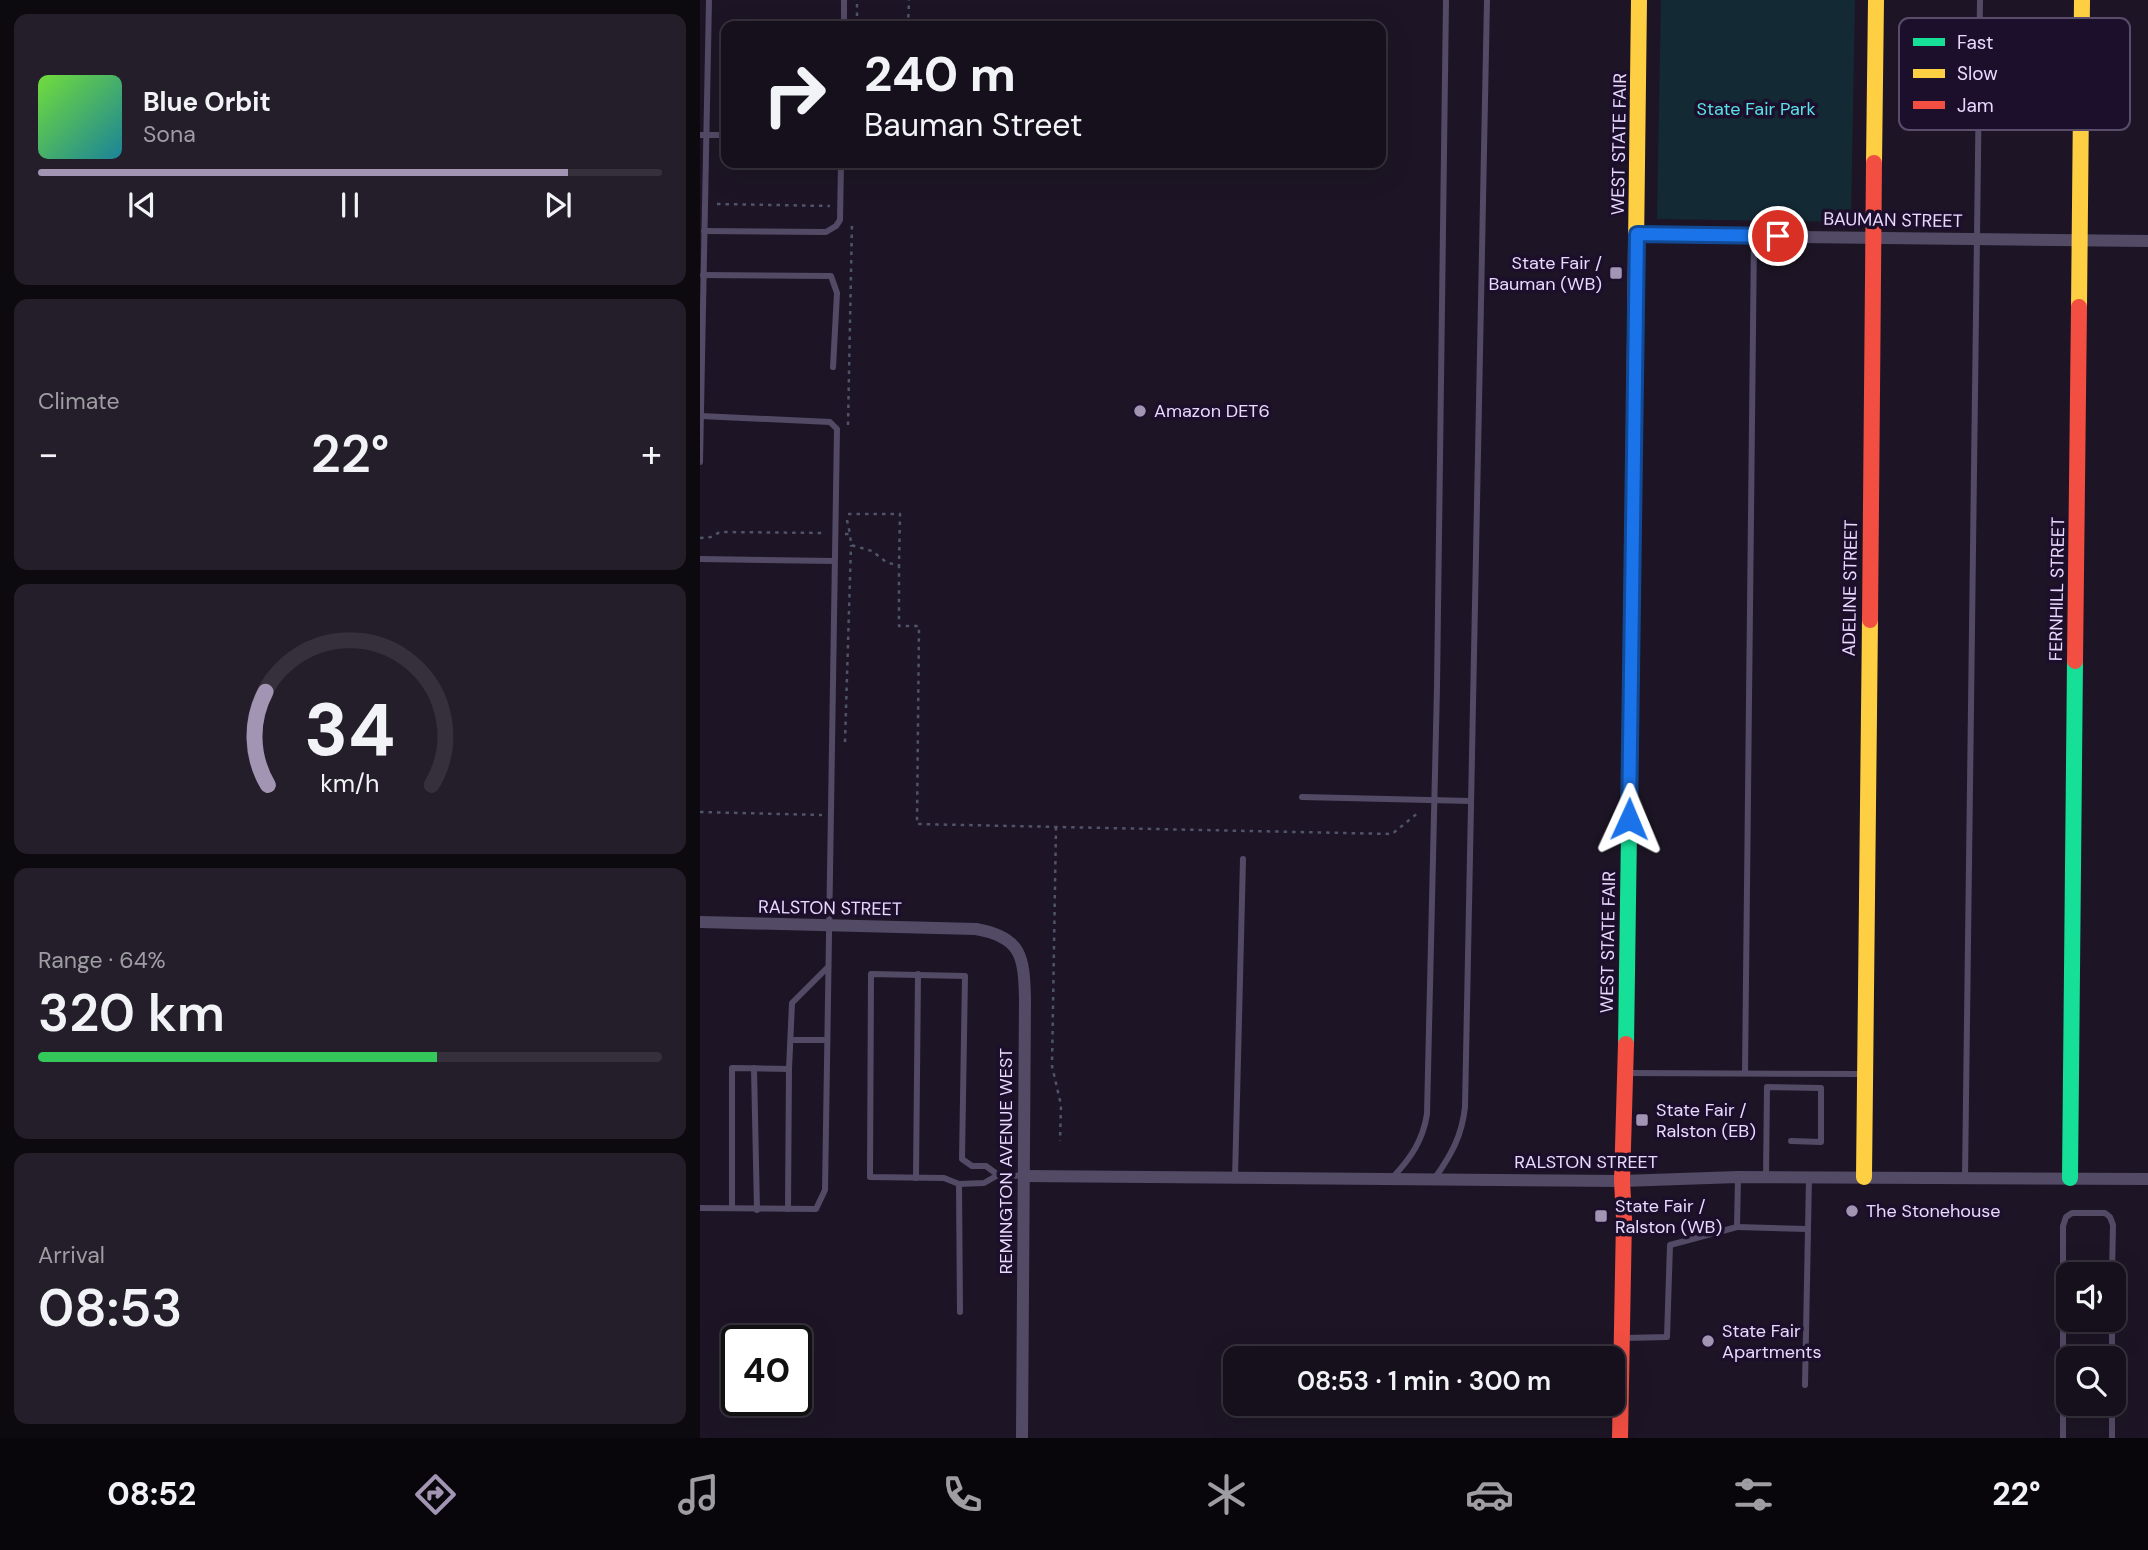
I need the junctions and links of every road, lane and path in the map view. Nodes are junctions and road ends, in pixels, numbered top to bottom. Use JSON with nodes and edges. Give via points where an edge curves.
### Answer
{"nodes":[{"id":1,"x":709,"y":0,"type":"edge"},
{"id":2,"x":844,"y":0,"type":"edge"},
{"id":3,"x":857,"y":0,"type":"edge"},
{"id":4,"x":909,"y":0,"type":"edge"},
{"id":5,"x":1446,"y":0,"type":"edge"},
{"id":6,"x":1487,"y":0,"type":"edge"},
{"id":7,"x":1639,"y":0,"type":"edge"},
{"id":8,"x":1876,"y":0,"type":"edge"},
{"id":9,"x":1980,"y":0,"type":"edge"},
{"id":10,"x":2082,"y":0,"type":"edge"},
{"id":11,"x":1980,"y":18,"type":"edge"},
{"id":12,"x":2082,"y":18,"type":"edge"},
{"id":13,"x":844,"y":21,"type":"edge"},
{"id":14,"x":856,"y":21,"type":"edge"},
{"id":15,"x":908,"y":21,"type":"edge"},
{"id":16,"x":1978,"y":130,"type":"edge"},
{"id":17,"x":2081,"y":130,"type":"edge"},
{"id":18,"x":703,"y":135,"type":"edge"},
{"id":19,"x":721,"y":135,"type":"edge"},
{"id":20,"x":841,"y":168,"type":"edge"},
{"id":21,"x":705,"y":204,"type":"junction"},
{"id":22,"x":841,"y":206,"type":"junction"},
{"id":23,"x":704,"y":231,"type":"junction"},
{"id":24,"x":1637,"y":234,"type":"junction"},
{"id":25,"x":1754,"y":236,"type":"junction"},
{"id":26,"x":1873,"y":237,"type":"junction"},
{"id":27,"x":1977,"y":239,"type":"junction"},
{"id":28,"x":2080,"y":240,"type":"junction"},
{"id":29,"x":2148,"y":241,"type":"edge"},
{"id":30,"x":704,"y":275,"type":"junction"},
{"id":31,"x":832,"y":368,"type":"dead end"},
{"id":32,"x":701,"y":416,"type":"edge"},
{"id":33,"x":848,"y":430,"type":"dead end"},
{"id":34,"x":700,"y":462,"type":"edge"},
{"id":35,"x":835,"y":533,"type":"junction"},
{"id":36,"x":850,"y":534,"type":"junction"},
{"id":37,"x":700,"y":538,"type":"edge"},
{"id":38,"x":700,"y":559,"type":"edge"},
{"id":39,"x":834,"y":561,"type":"junction"},
{"id":40,"x":900,"y":566,"type":"junction"},
{"id":41,"x":1303,"y":797,"type":"dead end"},
{"id":42,"x":1434,"y":800,"type":"junction"},
{"id":43,"x":1471,"y":801,"type":"junction"},
{"id":44,"x":1056,"y":826,"type":"junction"},
{"id":45,"x":1243,"y":859,"type":"dead end"},
{"id":46,"x":700,"y":922,"type":"edge"},
{"id":47,"x":828,"y":925,"type":"junction"},
{"id":48,"x":960,"y":929,"type":"joint"},
{"id":49,"x":828,"y":967,"type":"junction"},
{"id":50,"x":918,"y":974,"type":"junction"},
{"id":51,"x":791,"y":1040,"type":"junction"},
{"id":52,"x":827,"y":1040,"type":"junction"},
{"id":53,"x":754,"y":1068,"type":"junction"},
{"id":54,"x":789,"y":1069,"type":"junction"},
{"id":55,"x":1626,"y":1073,"type":"junction"},
{"id":56,"x":1745,"y":1073,"type":"junction"},
{"id":57,"x":1865,"y":1074,"type":"junction"},
{"id":58,"x":1060,"y":1141,"type":"dead end"},
{"id":59,"x":1791,"y":1141,"type":"dead end"},
{"id":60,"x":998,"y":1175,"type":"junction"},
{"id":61,"x":1024,"y":1176,"type":"junction"},
{"id":62,"x":1738,"y":1177,"type":"junction"},
{"id":63,"x":1766,"y":1177,"type":"junction"},
{"id":64,"x":1810,"y":1177,"type":"junction"},
{"id":65,"x":1864,"y":1177,"type":"junction"},
{"id":66,"x":916,"y":1178,"type":"junction"},
{"id":67,"x":1235,"y":1178,"type":"junction"},
{"id":68,"x":1392,"y":1178,"type":"junction"},
{"id":69,"x":1435,"y":1178,"type":"junction"},
{"id":70,"x":1965,"y":1178,"type":"junction"},
{"id":71,"x":2070,"y":1178,"type":"junction"},
{"id":72,"x":2148,"y":1179,"type":"edge"},
{"id":73,"x":1622,"y":1181,"type":"junction"},
{"id":74,"x":959,"y":1184,"type":"junction"},
{"id":75,"x":700,"y":1208,"type":"edge"},
{"id":76,"x":732,"y":1208,"type":"junction"},
{"id":77,"x":788,"y":1209,"type":"junction"},
{"id":78,"x":757,"y":1210,"type":"junction"},
{"id":79,"x":1737,"y":1227,"type":"junction"},
{"id":80,"x":1808,"y":1229,"type":"junction"},
{"id":81,"x":2063,"y":1262,"type":"edge"},
{"id":82,"x":2112,"y":1262,"type":"edge"},
{"id":83,"x":960,"y":1312,"type":"dead end"},
{"id":84,"x":2063,"y":1332,"type":"edge"},
{"id":85,"x":1622,"y":1338,"type":"junction"},
{"id":86,"x":1805,"y":1385,"type":"dead end"},
{"id":87,"x":2112,"y":1416,"type":"edge"},
{"id":88,"x":1022,"y":1438,"type":"edge"},
{"id":89,"x":1620,"y":1438,"type":"edge"},
{"id":90,"x":2063,"y":1438,"type":"edge"},
{"id":91,"x":2112,"y":1438,"type":"edge"}],
"edges":[{"from":1,"to":18,"type":"lane"},
{"from":2,"to":13,"type":"lane"},
{"from":3,"to":14,"type":"path"},
{"from":4,"to":15,"type":"path"},
{"from":5,"to":42,"type":"lane"},
{"from":6,"to":43,"type":"lane"},
{"from":7,"to":24,"type":"street","name":"WEST STATE FAIR"},
{"from":8,"to":26,"type":"street","name":"ADELINE STREET"},
{"from":9,"to":11,"type":"lane"},
{"from":10,"to":12,"type":"street","name":"FERNHILL STREET"},
{"from":16,"to":27,"type":"lane"},
{"from":17,"to":28,"type":"street","name":"FERNHILL STREET"},
{"from":18,"to":19,"type":"lane"},
{"from":18,"to":21,"type":"lane"},
{"from":20,"to":22,"type":"lane"},
{"from":21,"to":22,"type":"path"},
{"from":21,"to":23,"type":"lane"},
{"from":22,"to":23,"type":"lane","via":[[840,220],[826,232]]},
{"from":22,"to":33,"type":"path","via":[[852,206]]},
{"from":23,"to":30,"type":"lane"},
{"from":24,"to":25,"type":"street","name":"BAUMAN STREET"},
{"from":24,"to":55,"type":"street","name":"WEST STATE FAIR"},
{"from":25,"to":26,"type":"street","name":"BAUMAN STREET"},
{"from":25,"to":56,"type":"lane"},
{"from":26,"to":27,"type":"street","name":"BAUMAN STREET"},
{"from":26,"to":57,"type":"street","name":"ADELINE STREET"},
{"from":27,"to":28,"type":"street","name":"BAUMAN STREET"},
{"from":27,"to":70,"type":"lane"},
{"from":28,"to":29,"type":"street","name":"BAUMAN STREET"},
{"from":28,"to":71,"type":"street","name":"FERNHILL STREET"},
{"from":30,"to":31,"type":"lane","via":[[831,276],[837,293]]},
{"from":30,"to":32,"type":"lane"},
{"from":32,"to":34,"type":"lane"},
{"from":32,"to":35,"type":"lane","via":[[830,422],[837,429]]},
{"from":35,"to":36,"type":"path"},
{"from":35,"to":37,"type":"path","via":[[720,532]]},
{"from":35,"to":39,"type":"lane"},
{"from":36,"to":40,"type":"path","via":[[851,545]]},
{"from":36,"to":40,"type":"path","via":[[846,514],[901,514]]},
{"from":38,"to":39,"type":"lane"},
{"from":39,"to":47,"type":"lane"},
{"from":40,"to":44,"type":"path","via":[[899,626],[919,626],[916,824]]},
{"from":41,"to":42,"type":"lane"},
{"from":42,"to":43,"type":"lane"},
{"from":42,"to":44,"type":"path","via":[[1392,834]]},
{"from":42,"to":68,"type":"lane","via":[[1426,1125],[1416,1150]]},
{"from":43,"to":69,"type":"lane","via":[[1465,1107],[1458,1142]]},
{"from":44,"to":58,"type":"path","via":[[1052,1066],[1060,1105]]},
{"from":45,"to":67,"type":"lane"},
{"from":46,"to":47,"type":"street","name":"RALSTON STREET"},
{"from":47,"to":48,"type":"street","name":"RALSTON STREET"},
{"from":47,"to":49,"type":"lane"},
{"from":48,"to":61,"type":"street","name":"REMINGTON AVENUE WEST","via":[[1000,935],[1023,962]]},
{"from":49,"to":51,"type":"lane","via":[[792,1003]]},
{"from":49,"to":52,"type":"lane"},
{"from":50,"to":60,"type":"lane","via":[[965,976],[962,1159]]},
{"from":50,"to":66,"type":"lane"},
{"from":50,"to":66,"type":"lane","via":[[871,974],[870,1177]]},
{"from":51,"to":52,"type":"lane"},
{"from":51,"to":54,"type":"lane"},
{"from":52,"to":77,"type":"lane","via":[[825,1190],[816,1209]]},
{"from":53,"to":54,"type":"lane"},
{"from":53,"to":76,"type":"lane","via":[[732,1068]]},
{"from":53,"to":78,"type":"lane"},
{"from":54,"to":77,"type":"lane"},
{"from":55,"to":56,"type":"lane"},
{"from":55,"to":73,"type":"street","name":"WEST STATE FAIR"},
{"from":56,"to":57,"type":"lane"},
{"from":57,"to":65,"type":"street","name":"ADELINE STREET"},
{"from":59,"to":63,"type":"lane","via":[[1821,1142],[1821,1088],[1768,1087]]},
{"from":60,"to":61,"type":"lane"},
{"from":60,"to":74,"type":"lane","via":[[984,1183]]},
{"from":61,"to":67,"type":"street","name":"RALSTON STREET"},
{"from":61,"to":88,"type":"street","name":"REMINGTON AVENUE WEST"},
{"from":62,"to":63,"type":"street","name":"RALSTON STREET"},
{"from":62,"to":73,"type":"street","name":"RALSTON STREET"},
{"from":62,"to":79,"type":"lane"},
{"from":63,"to":64,"type":"street","name":"RALSTON STREET"},
{"from":64,"to":65,"type":"street","name":"RALSTON STREET"},
{"from":64,"to":80,"type":"lane"},
{"from":65,"to":70,"type":"street","name":"RALSTON STREET"},
{"from":66,"to":74,"type":"lane","via":[[944,1178]]},
{"from":67,"to":68,"type":"street","name":"RALSTON STREET"},
{"from":68,"to":69,"type":"street","name":"RALSTON STREET"},
{"from":69,"to":73,"type":"street","name":"RALSTON STREET"},
{"from":70,"to":71,"type":"street","name":"RALSTON STREET"},
{"from":71,"to":72,"type":"street","name":"RALSTON STREET"},
{"from":73,"to":85,"type":"street","name":"WEST STATE FAIR"},
{"from":74,"to":83,"type":"lane"},
{"from":75,"to":76,"type":"lane"},
{"from":76,"to":78,"type":"lane"},
{"from":77,"to":78,"type":"lane"},
{"from":79,"to":80,"type":"lane"},
{"from":79,"to":85,"type":"lane","via":[[1670,1245],[1667,1337]]},
{"from":80,"to":86,"type":"lane"},
{"from":81,"to":82,"type":"lane","via":[[2063,1226],[2072,1213],[2110,1217]]},
{"from":84,"to":90,"type":"lane"},
{"from":85,"to":89,"type":"street","name":"WEST STATE FAIR"},
{"from":87,"to":91,"type":"lane"}]}
